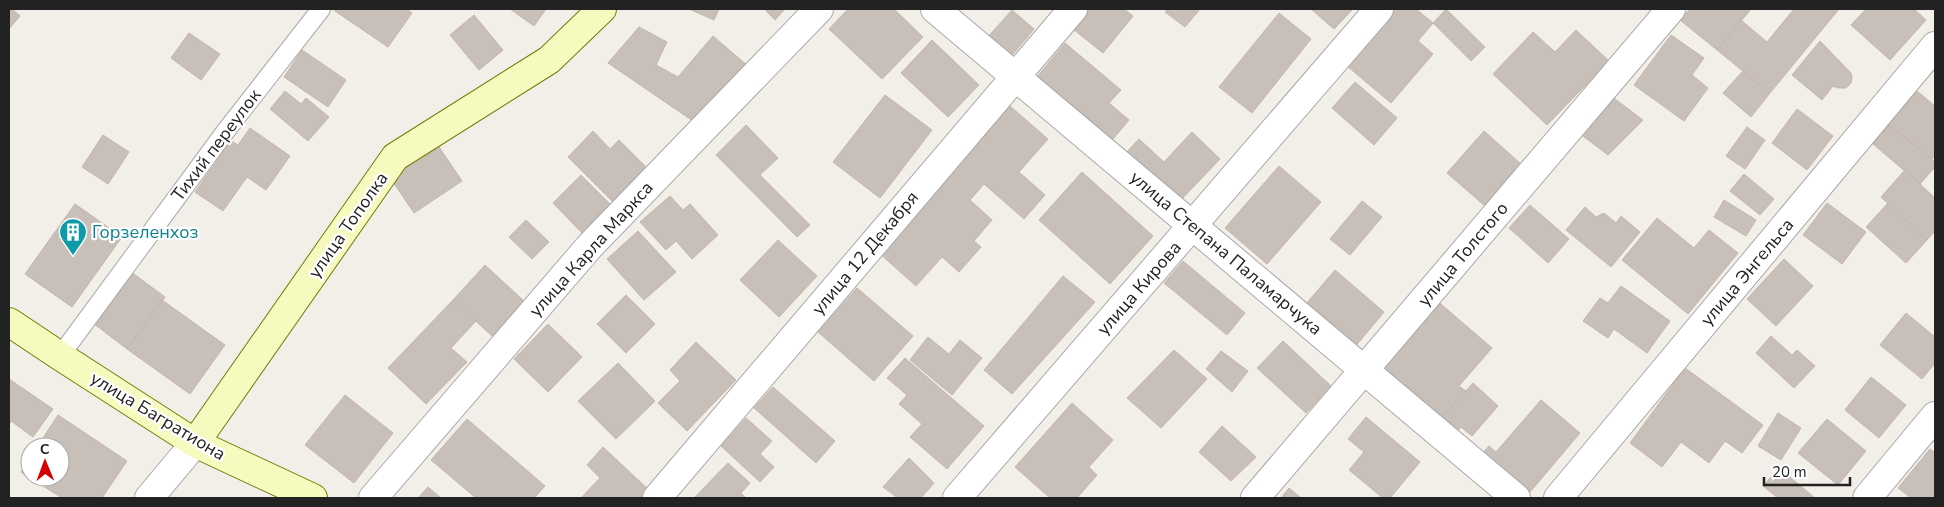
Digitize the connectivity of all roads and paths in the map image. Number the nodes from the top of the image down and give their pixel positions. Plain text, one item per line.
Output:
1 (321, 9) edge
2 (602, 9) edge
3 (819, 9) edge
4 (935, 9) edge
5 (1073, 9) edge
6 (1379, 9) edge
7 (1671, 9) edge
8 (1935, 46) edge
9 (1016, 77) junction
10 (1193, 226) junction
11 (9, 322) edge
12 (60, 356) junction
13 (1364, 370) junction
14 (1935, 416) edge
15 (196, 443) junction
16 (149, 498) edge
17 (313, 498) edge
18 (373, 498) edge
19 (657, 498) edge
20 (957, 498) edge
21 (1255, 498) edge
22 (1516, 498) edge
23 (1558, 498) edge
24 (1866, 498) edge

1 - 12 lane, Тихий переулок
2 - 15 street, улица Тополка
3 - 18 street, улица Карла Маркса
4 - 9 street, улица Степана Паламарчука
5 - 9 street, улица 12 Декабря
6 - 10 street, улица Кирова
7 - 13 street, улица Толстого
8 - 23 street, улица Энгельса
9 - 10 street, улица Степана Паламарчука
9 - 19 street, улица 12 Декабря
10 - 13 street, улица Степана Паламарчука
10 - 20 street, улица Кирова
11 - 12 street, улица Багратиона
12 - 15 street, улица Багратиона
13 - 21 street, улица Толстого
13 - 22 street, улица Степана Паламарчука
14 - 24 street
15 - 16 street, улица Тополка
15 - 17 street, улица Багратиона

